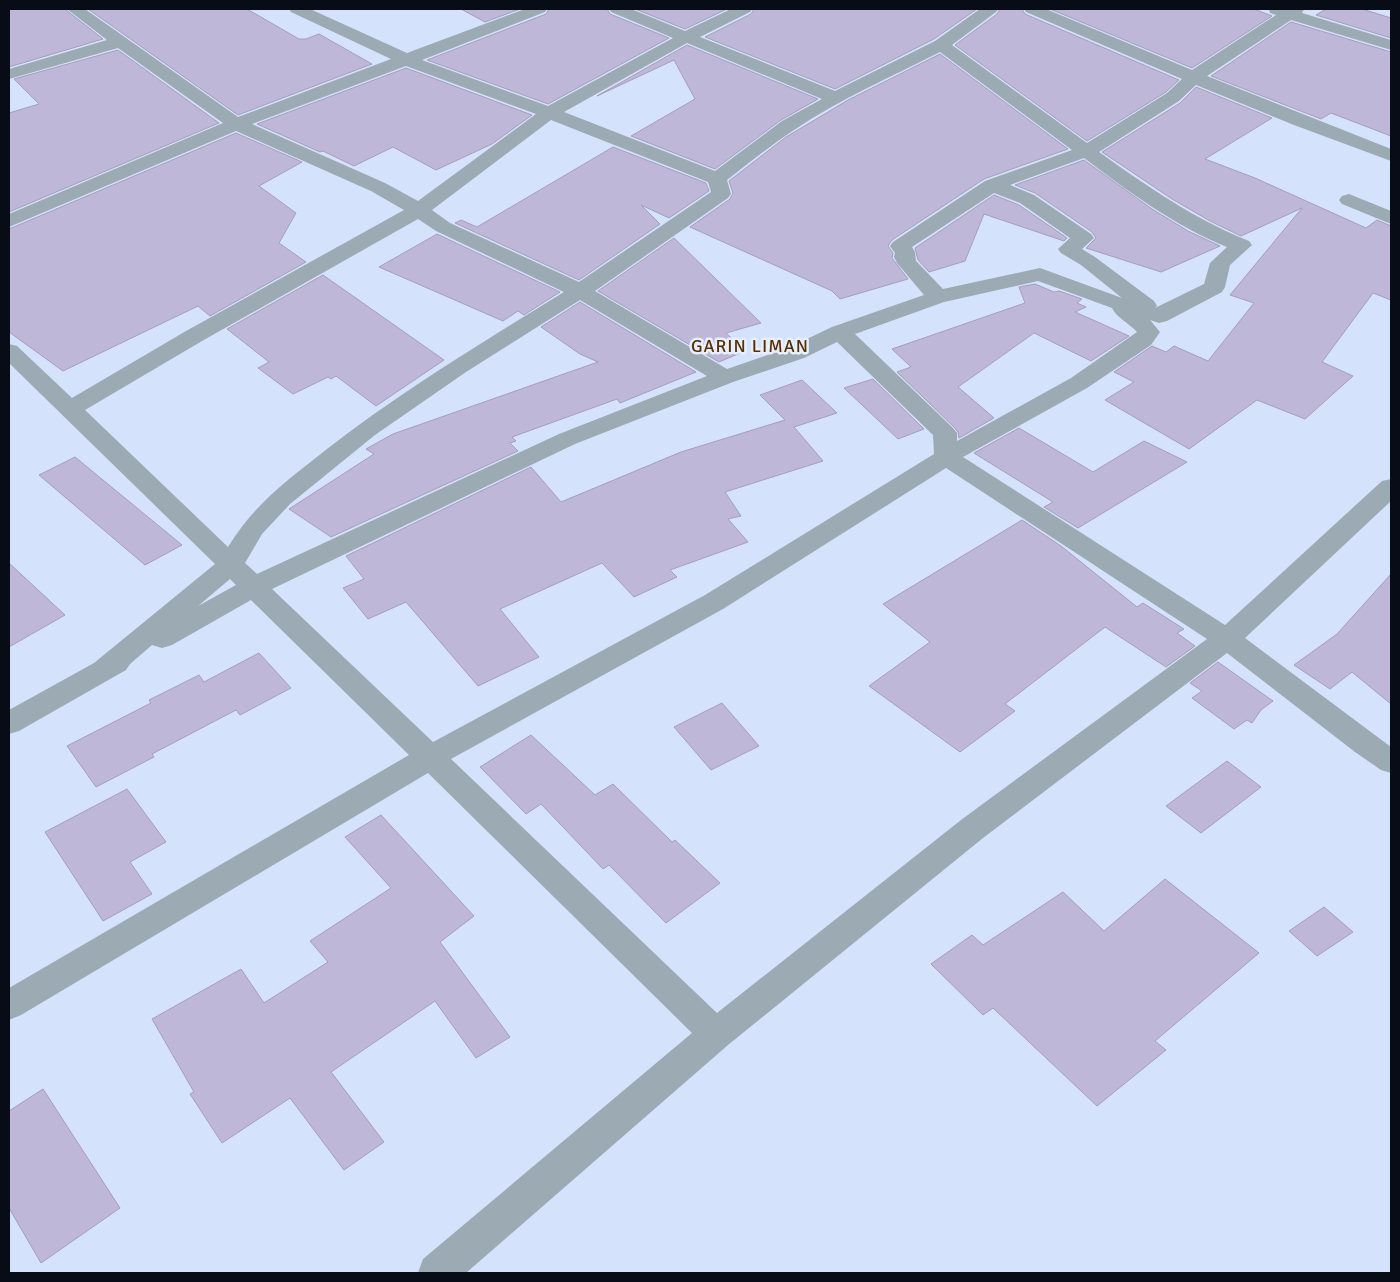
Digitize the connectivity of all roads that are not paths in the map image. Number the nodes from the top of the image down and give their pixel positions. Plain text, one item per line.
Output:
1 (76, 9) edge
2 (296, 9) edge
3 (539, 9) edge
4 (617, 9) edge
5 (744, 9) edge
6 (990, 9) edge
7 (1032, 9) edge
8 (1285, 10) edge
9 (686, 37) junction
10 (119, 42) junction
11 (941, 45) junction
12 (1391, 45) edge
13 (407, 60) junction
14 (9, 74) edge
15 (1194, 77) junction
16 (836, 98) junction
17 (550, 113) junction
18 (236, 124) junction
19 (1087, 152) junction
20 (1391, 155) edge
21 (716, 179) junction
22 (992, 185) junction
23 (1349, 200) dead end
24 (419, 210) junction
25 (1391, 218) edge
26 (9, 221) edge
27 (580, 291) junction
28 (938, 297) junction
29 (1107, 300) junction
30 (1159, 316) junction
31 (840, 332) junction
32 (9, 351) edge
33 (725, 377) junction
34 (70, 409) junction
35 (946, 457) junction
36 (1391, 488) edge
37 (232, 564) junction
38 (255, 586) junction
39 (1227, 639) junction
40 (100, 673) junction
41 (9, 723) edge
42 (429, 758) junction
43 (1391, 762) edge
44 (9, 1005) edge
45 (716, 1034) junction
46 (437, 1273) edge

1 - 10 street
2 - 13 street
3 - 13 street
4 - 9 street
5 - 9 street
6 - 11 street
7 - 15 street
8 - 12 street
8 - 15 street
9 - 16 street
9 - 17 street
10 - 14 street
10 - 18 street
11 - 16 street
11 - 19 street
13 - 17 street
13 - 18 street
15 - 19 street
15 - 20 street
16 - 21 street
17 - 21 street
17 - 24 street
18 - 24 street
18 - 26 street
19 - 22 street
19 - 30 street
21 - 27 street
22 - 28 street
22 - 30 street
23 - 25 street
24 - 27 street
24 - 34 street
27 - 33 street
27 - 37 street
28 - 29 street
28 - 31 street
29 - 30 street
29 - 35 street
31 - 33 street
31 - 35 street
32 - 34 street
33 - 38 street
34 - 37 street
35 - 39 street
35 - 42 street
36 - 39 street
37 - 38 street
37 - 40 street
38 - 40 street
38 - 42 street
39 - 43 street
39 - 45 street
40 - 41 street
42 - 44 street
42 - 45 street
45 - 46 street

